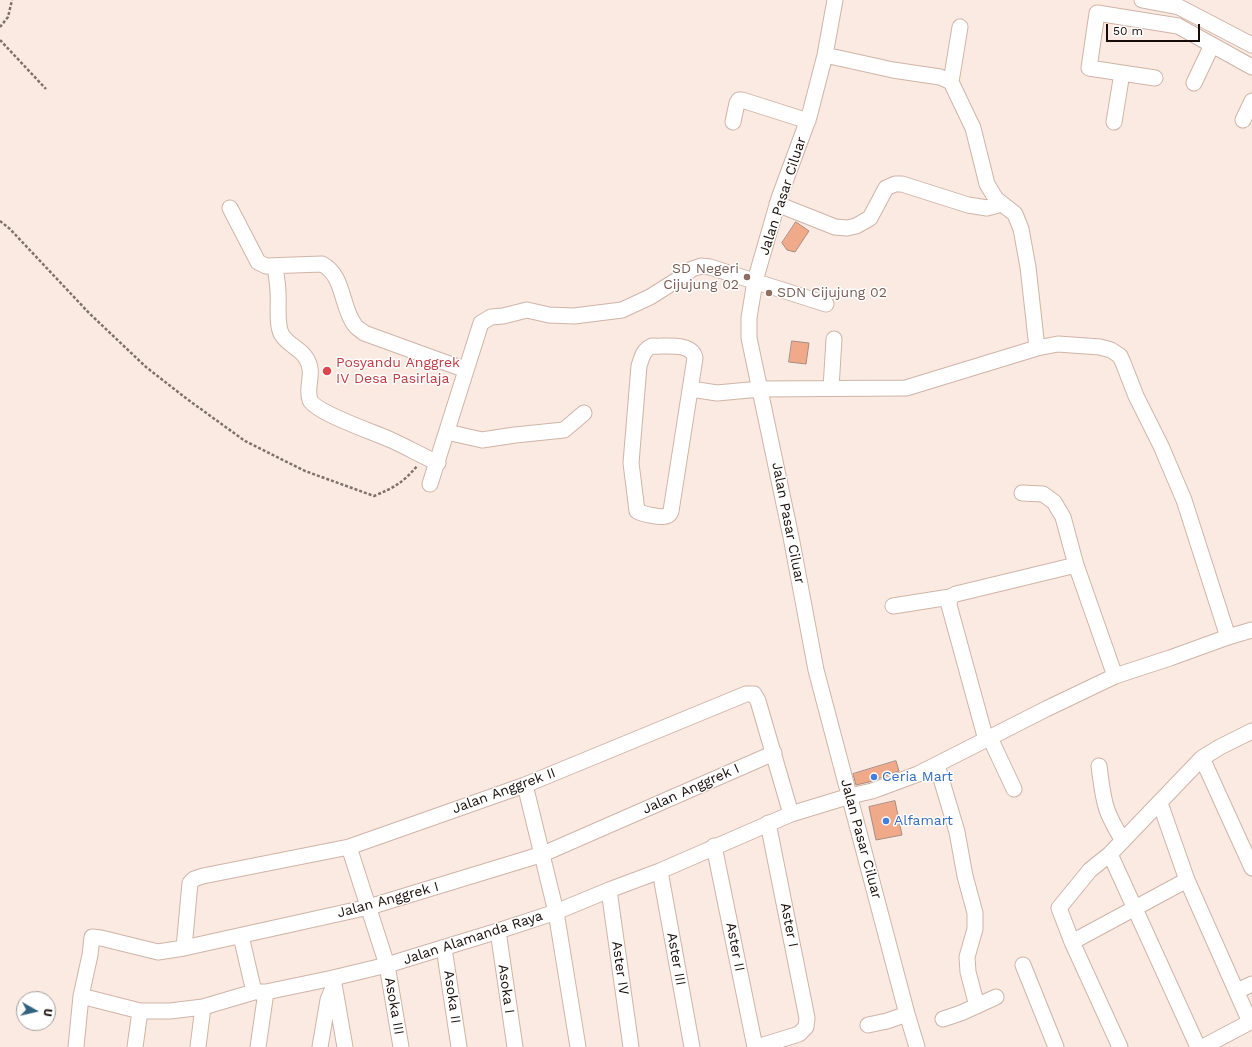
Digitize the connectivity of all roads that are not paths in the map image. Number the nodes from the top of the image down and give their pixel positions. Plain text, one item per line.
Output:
1 (834, 0) edge
2 (1142, 0) edge
3 (1179, 3) edge
4 (960, 27) dead end
5 (1212, 45) junction
6 (1252, 45) edge
7 (825, 56) junction
8 (1252, 67) edge
9 (1122, 73) junction
10 (1155, 78) dead end
11 (951, 82) junction
12 (1194, 83) dead end
13 (1252, 101) edge
14 (1243, 120) dead end
15 (808, 121) junction
16 (733, 122) dead end
17 (1114, 122) dead end
18 (777, 204) junction
19 (1002, 204) junction
20 (230, 208) dead end
21 (275, 266) junction
22 (755, 281) junction
23 (826, 304) dead end
24 (834, 339) dead end
25 (1038, 348) junction
26 (466, 370) junction
27 (831, 388) junction
28 (691, 389) junction
29 (760, 389) junction
30 (584, 413) dead end
31 (447, 432) junction
32 (431, 460) junction
33 (430, 484) dead end
34 (1022, 493) dead end
35 (1076, 565) junction
36 (950, 597) junction
37 (893, 606) dead end
38 (1252, 630) edge
39 (1228, 637) junction
40 (1115, 676) junction
41 (1252, 732) edge
42 (988, 739) junction
43 (774, 753) junction
44 (1202, 758) junction
45 (937, 765) junction
46 (1099, 766) dead end
47 (525, 785) junction
48 (1014, 789) dead end
49 (850, 796) junction
50 (1160, 803) junction
51 (791, 814) junction
52 (768, 823) junction
53 (1123, 841) junction
54 (714, 846) junction
55 (349, 847) junction
56 (543, 854) junction
57 (1110, 854) junction
58 (1252, 868) edge
59 (660, 871) junction
60 (1187, 880) junction
61 (609, 890) junction
62 (369, 907) junction
63 (1134, 909) junction
64 (556, 912) junction
65 (498, 931) junction
66 (241, 936) junction
67 (1072, 942) junction
68 (184, 948) junction
69 (444, 948) junction
70 (387, 965) junction
71 (1023, 965) dead end
72 (333, 982) junction
73 (1252, 984) edge
74 (1237, 991) junction
75 (260, 992) junction
76 (81, 996) junction
77 (996, 997) dead end
78 (977, 1006) junction
79 (203, 1007) junction
80 (140, 1011) junction
81 (907, 1014) junction
82 (943, 1019) dead end
83 (1251, 1021) edge
84 (868, 1025) dead end
85 (76, 1047) edge
86 (135, 1047) edge
87 (198, 1047) edge
88 (258, 1047) edge
89 (320, 1047) edge
90 (345, 1047) edge
91 (401, 1047) edge
92 (459, 1047) edge
93 (515, 1047) edge
94 (578, 1047) edge
95 (631, 1047) edge
96 (692, 1047) edge
97 (756, 1047) edge
98 (917, 1047) edge
99 (1056, 1047) edge
100 (1120, 1047) edge
101 (1198, 1047) edge
102 (1203, 1047) edge

1 - 7 street, Jalan Pasar Ciluar
2 - 3 street
3 - 6 street
4 - 11 street
5 - 8 street
5 - 9 street
5 - 12 street
7 - 11 street
7 - 15 street, Jalan Pasar Ciluar
9 - 10 street
9 - 17 street
11 - 19 street
13 - 14 street
15 - 16 street
15 - 18 street, Jalan Pasar Ciluar
18 - 19 street
18 - 22 street, Jalan Pasar Ciluar
19 - 25 street
20 - 21 street
21 - 26 street
21 - 32 street
22 - 23 street
22 - 26 street
22 - 29 street, Jalan Pasar Ciluar
24 - 27 street
25 - 27 street
25 - 39 street
26 - 31 street
27 - 29 street
28 - 28 street
28 - 29 street
29 - 49 street, Jalan Pasar Ciluar
30 - 31 street
31 - 32 street
32 - 33 street
34 - 35 street
35 - 36 street
35 - 40 street
36 - 37 street
36 - 42 street
38 - 39 street, Jalan Alamanda Raya
39 - 40 street, Jalan Alamanda Raya
40 - 42 street, Jalan Alamanda Raya
41 - 44 street
42 - 45 street, Jalan Alamanda Raya
42 - 48 street
43 - 47 street, Jalan Anggrek II
43 - 51 street, Jalan Anggrek II
43 - 56 street, Jalan Anggrek I
44 - 50 street
44 - 58 street
45 - 49 street, Jalan Alamanda Raya
45 - 78 street
46 - 53 street
47 - 55 street, Jalan Anggrek II
47 - 56 street
49 - 51 street, Jalan Alamanda Raya
49 - 81 street, Jalan Pasar Ciluar
50 - 53 street
50 - 60 street
51 - 52 street, Jalan Alamanda Raya
52 - 54 street, Jalan Alamanda Raya
52 - 97 street, Aster I
53 - 57 street
54 - 59 street, Jalan Alamanda Raya
54 - 97 street, Aster II
55 - 62 street, Asoka III
55 - 68 street, Jalan Anggrek II
56 - 62 street, Jalan Anggrek I
56 - 64 street
57 - 63 street
57 - 67 street
59 - 61 street, Jalan Alamanda Raya
59 - 96 street, Aster III
60 - 63 street
60 - 74 street
61 - 64 street, Jalan Alamanda Raya
61 - 95 street, Aster IV
62 - 66 street, Jalan Anggrek I
62 - 70 street, Asoka III
63 - 67 street
63 - 101 street
64 - 65 street, Jalan Alamanda Raya
64 - 94 street
65 - 69 street, Jalan Alamanda Raya
65 - 93 street, Asoka I
66 - 68 street, Jalan Anggrek I
66 - 75 street
67 - 100 street
68 - 76 street, Jalan Anggrek I
69 - 70 street, Jalan Alamanda Raya
69 - 92 street, Asoka II
70 - 72 street, Jalan Alamanda Raya
70 - 91 street, Asoka III
71 - 99 street
72 - 75 street, Jalan Alamanda Raya
72 - 89 street
72 - 90 street
73 - 74 street
74 - 83 street
75 - 79 street, Jalan Alamanda Raya
75 - 88 street
76 - 80 street, Jalan Alamanda Raya
76 - 85 street, Jalan Anggrek I
77 - 78 street
78 - 82 street
79 - 80 street, Jalan Alamanda Raya
79 - 87 street
80 - 86 street
81 - 84 street
81 - 98 street, Jalan Pasar Ciluar
83 - 102 street

